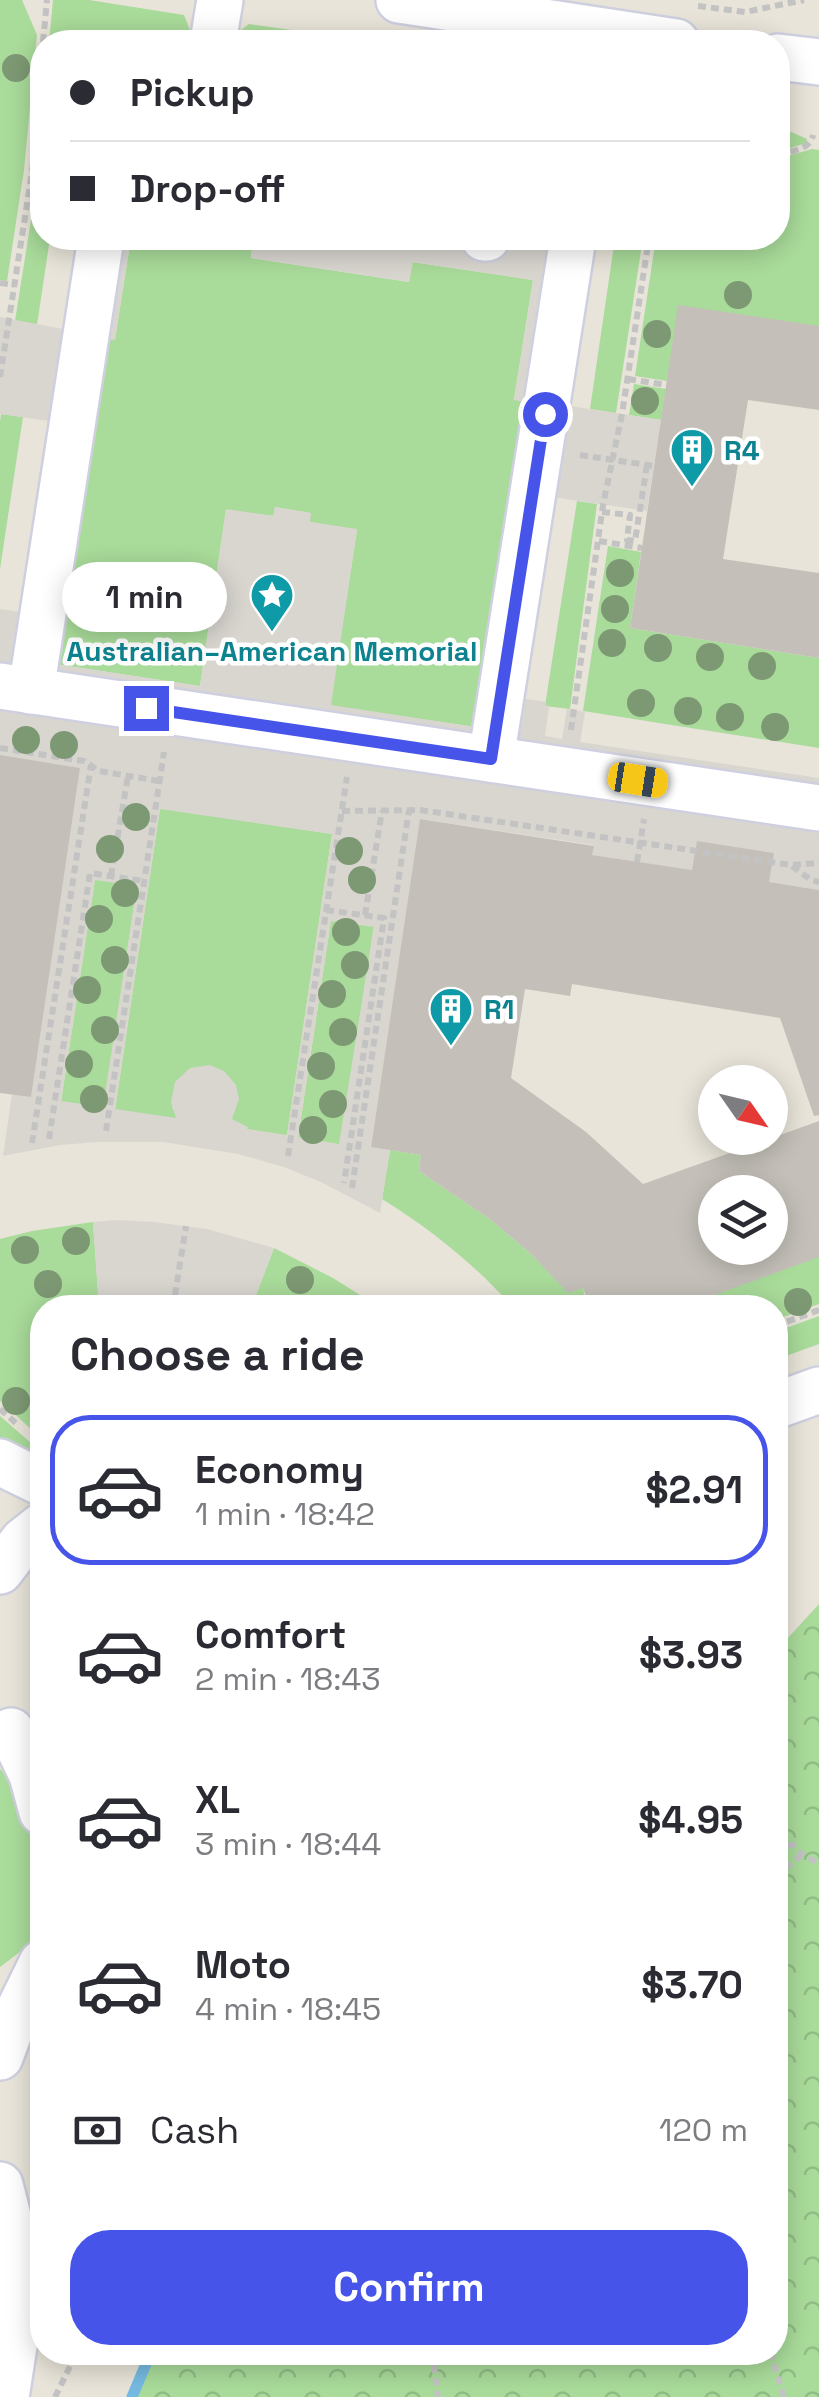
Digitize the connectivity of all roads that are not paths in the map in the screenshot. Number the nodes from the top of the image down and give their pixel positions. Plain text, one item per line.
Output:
1 (220, 0) edge
2 (399, 0) edge
3 (518, 20) edge
4 (681, 23) edge
5 (215, 30) edge
6 (790, 58) edge
7 (819, 62) edge
8 (98, 250) edge
9 (571, 250) edge
10 (16, 689) edge
11 (491, 759) junction
12 (819, 808) edge
13 (819, 1390) edge
14 (788, 1401) edge
15 (0, 1462) edge
16 (30, 1477) edge
17 (30, 1536) edge
18 (0, 1571) edge
19 (18, 1736) edge
20 (30, 1769) edge
21 (30, 1987) edge
22 (0, 2057) edge
23 (0, 2185) edge
24 (30, 2278) edge
25 (21, 2301) junction
26 (6, 2397) edge

1 - 5 street
2 - 3 street
3 - 4 street
6 - 7 street
8 - 10 street
9 - 11 street
10 - 11 street
11 - 12 street
13 - 14 street
15 - 16 street
17 - 18 street
19 - 20 street
21 - 22 street
23 - 25 street
24 - 25 street
25 - 26 street

